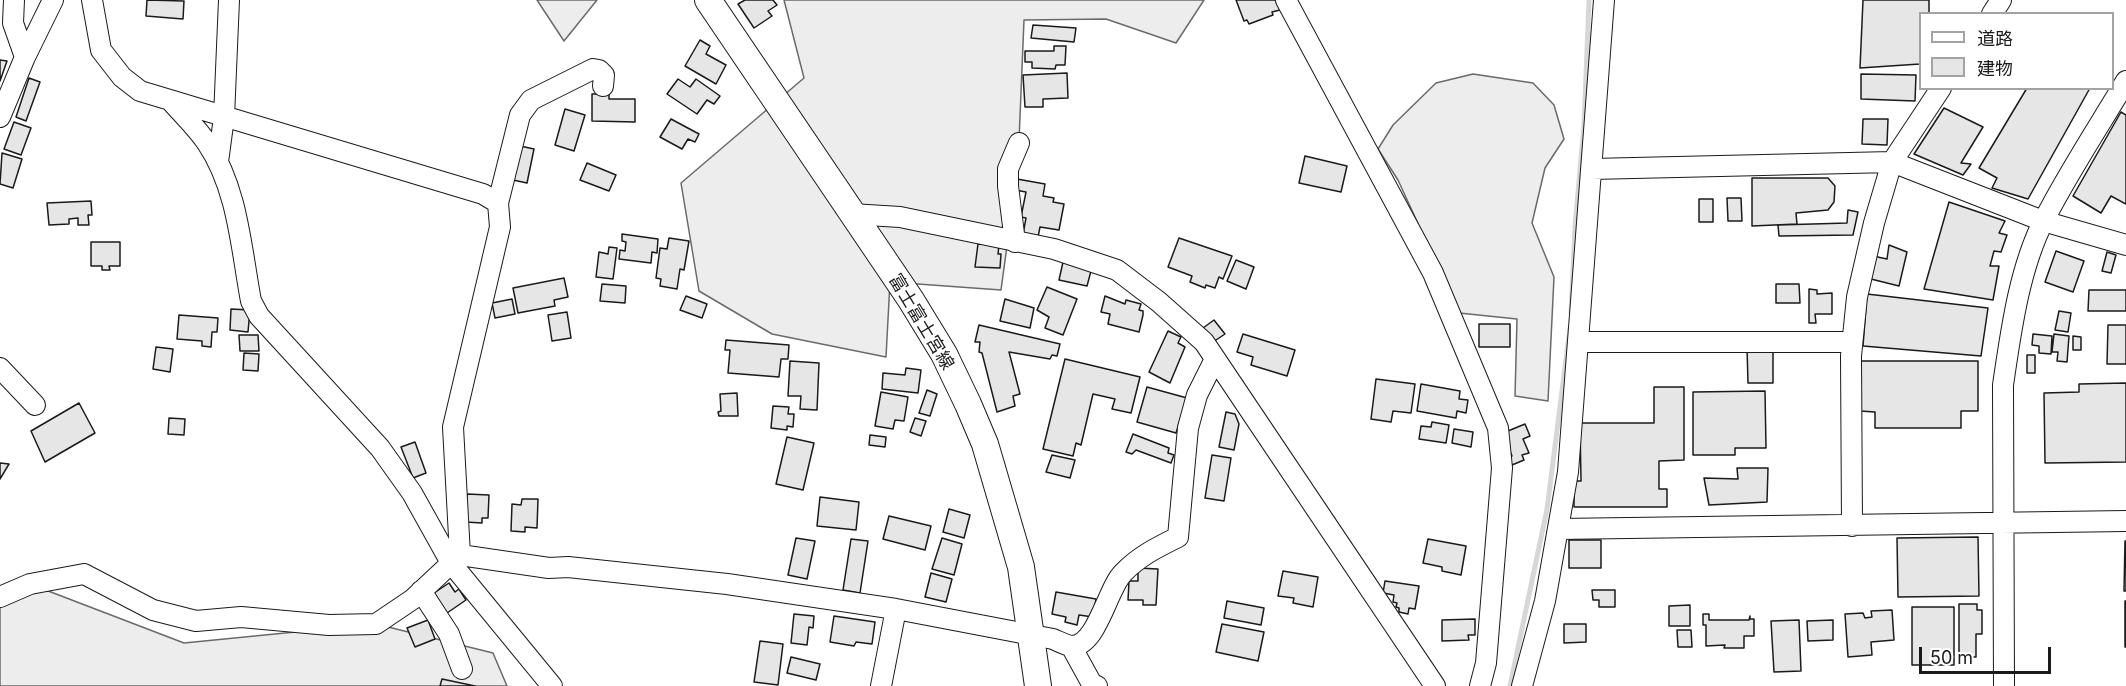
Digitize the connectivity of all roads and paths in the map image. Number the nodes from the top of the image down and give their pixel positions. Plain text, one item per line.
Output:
1 (14, 0) edge
2 (53, 0) edge
3 (92, 0) edge
4 (229, 0) edge
5 (708, 0) edge
6 (1286, 0) edge
7 (1604, 0) edge
8 (25, 57) junction
9 (2126, 81) edge
10 (603, 86) dead end
11 (1940, 90) edge
12 (171, 101) junction
13 (0, 117) edge
14 (224, 117) junction
15 (1019, 143) dead end
16 (218, 162) junction
17 (1892, 162) junction
18 (1591, 169) junction
19 (498, 203) junction
20 (851, 214) junction
21 (2043, 221) junction
22 (1015, 242) junction
23 (2126, 245) edge
24 (1578, 342) junction
25 (1852, 342) junction
26 (1215, 359) junction
27 (0, 368) edge
28 (35, 405) dead end
29 (2126, 521) edge
30 (2004, 523) junction
31 (1852, 526) junction
32 (1558, 529) junction
33 (456, 559) junction
34 (421, 591) junction
35 (0, 597) edge
36 (896, 609) junction
37 (1032, 636) junction
38 (1071, 646) junction
39 (462, 669) dead end
40 (552, 686) edge
41 (881, 686) edge
42 (1038, 686) edge
43 (1097, 686) edge
44 (1435, 686) edge
45 (1480, 686) edge
46 (1522, 686) edge
47 (2004, 686) edge

1 - 8 street
2 - 8 street
3 - 12 street
4 - 14 street
5 - 20 main road, 富士富士宮線
6 - 45 street
7 - 18 street
8 - 13 street
9 - 21 street
10 - 19 street
11 - 17 street
12 - 14 street
12 - 16 street
14 - 16 street
14 - 19 street
15 - 22 street
16 - 33 street
17 - 18 street
17 - 21 street
17 - 25 street
18 - 24 street
19 - 33 street
20 - 22 street
20 - 37 main road, 富士富士宮線
21 - 23 street
21 - 30 street
22 - 26 street
24 - 25 street
24 - 32 street
25 - 31 street
26 - 38 street
26 - 44 street
27 - 28 street
29 - 30 street
30 - 31 street
30 - 47 street
31 - 32 street
32 - 46 street
33 - 34 street
33 - 36 street
33 - 40 street
34 - 35 street
34 - 39 street
36 - 37 street
36 - 41 street
37 - 38 street
37 - 42 main road, 富士富士宮線
38 - 43 street

